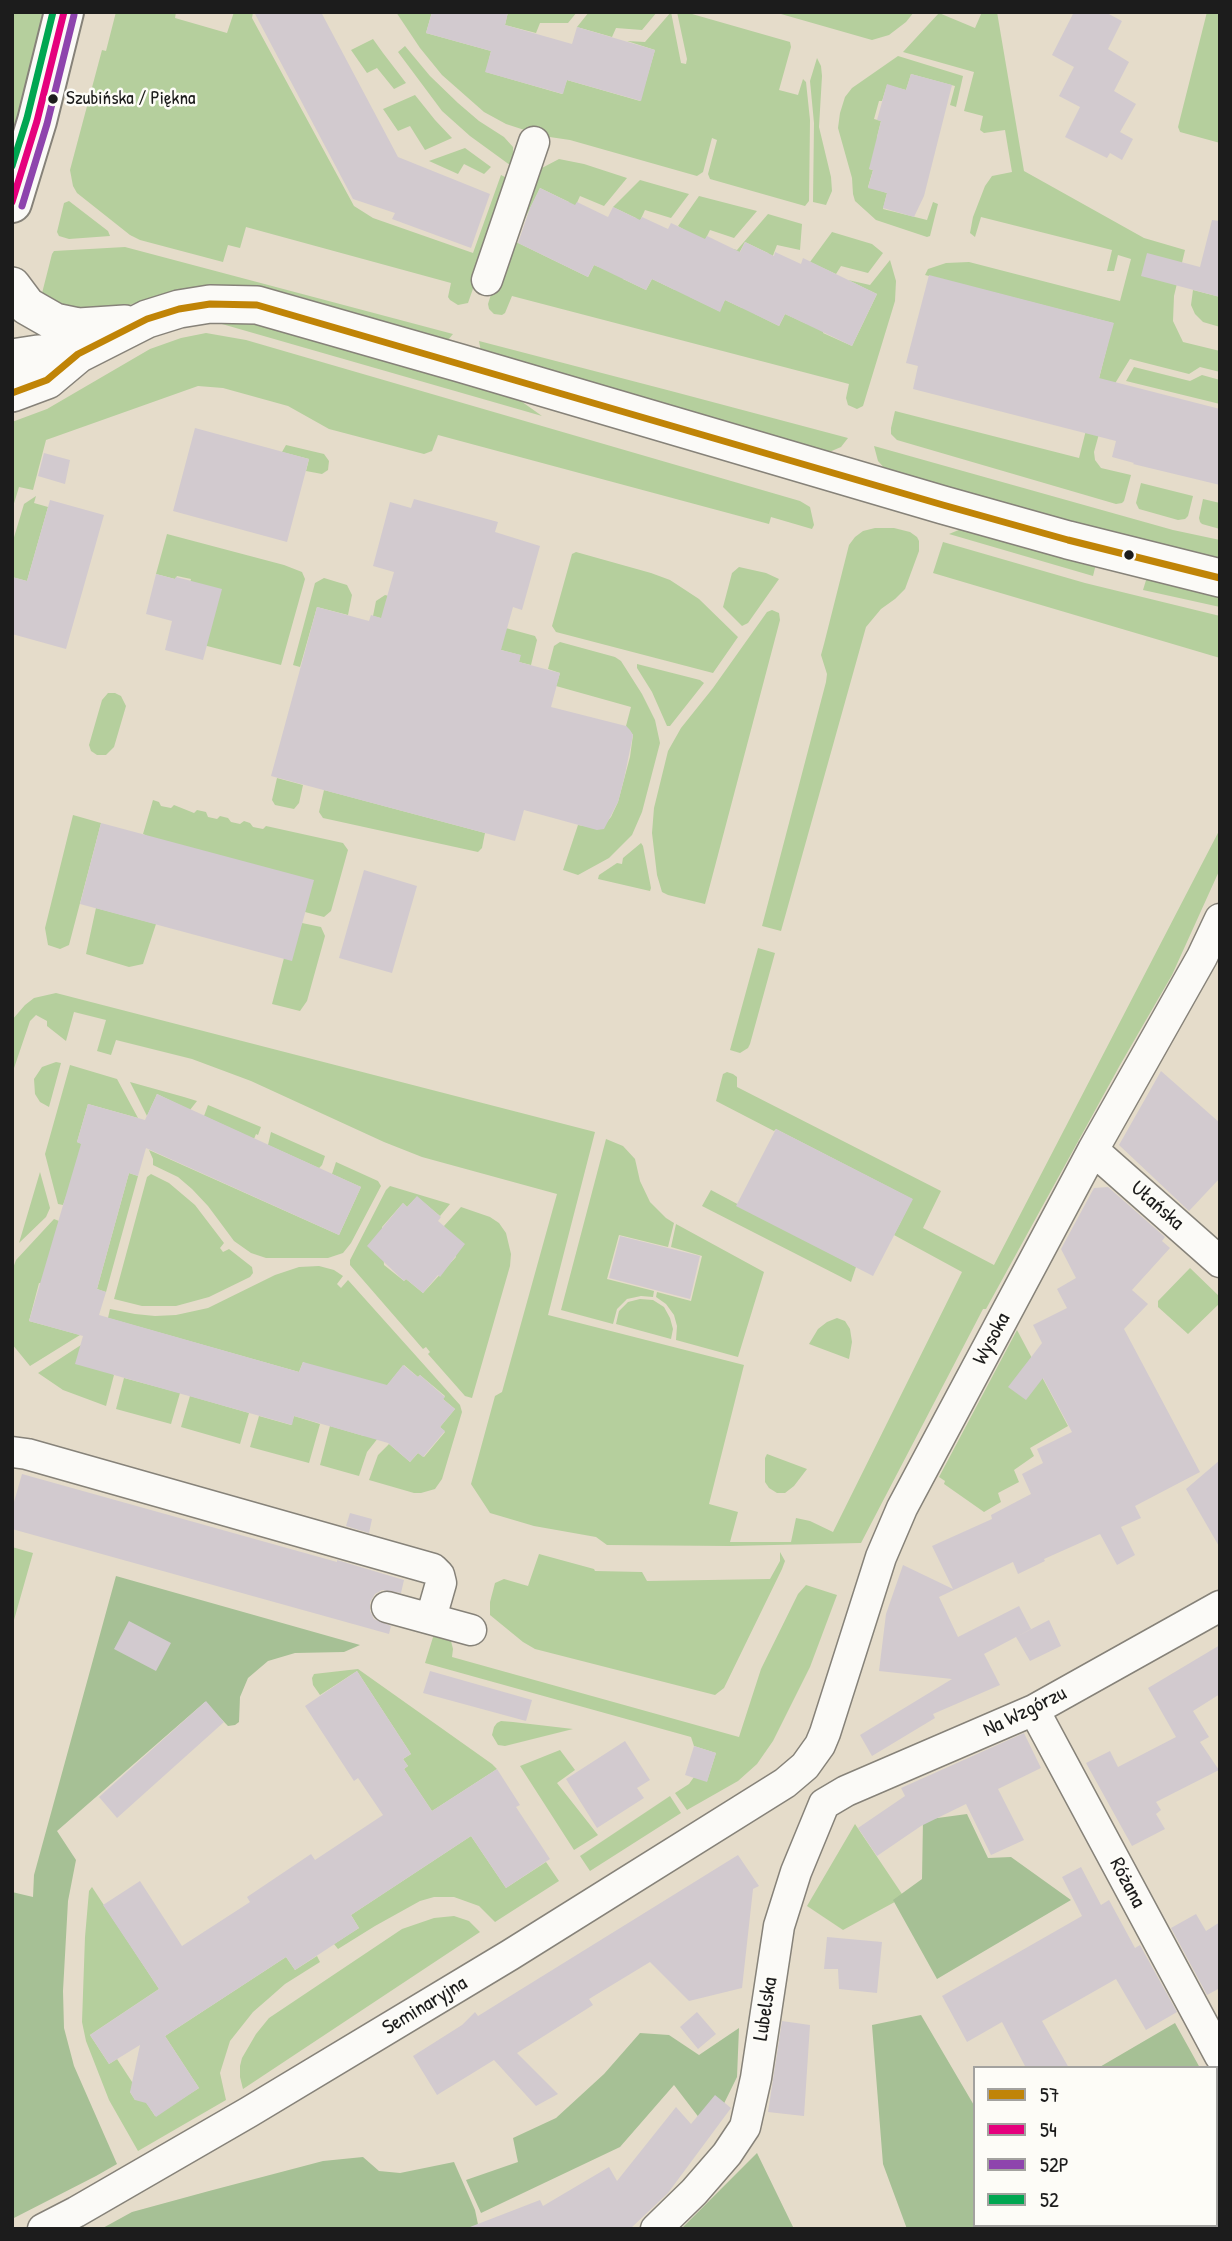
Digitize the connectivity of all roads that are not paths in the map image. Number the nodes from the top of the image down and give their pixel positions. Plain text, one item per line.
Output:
1 (64, 12) edge
2 (534, 142) dead end
3 (12, 203) edge
4 (487, 280) dead end
5 (12, 286) edge
6 (140, 323) junction
7 (78, 354) junction
8 (12, 358) edge
9 (12, 393) edge
10 (1220, 578) edge
11 (1220, 919) edge
12 (1093, 1150) junction
13 (1220, 1262) edge
14 (12, 1452) edge
15 (1220, 1606) edge
16 (387, 1607) dead end
17 (431, 1618) junction
18 (471, 1630) dead end
19 (1034, 1710) junction
20 (799, 1772) junction
21 (824, 1804) junction
22 (1220, 2056) edge
23 (43, 2229) edge
24 (656, 2229) edge

1 - 3 main road
2 - 4 street
5 - 6 street
6 - 7 street
6 - 10 street
7 - 8 street
7 - 9 street
11 - 12 street, Wysoka
12 - 13 street, Ułańska
12 - 20 street, Wysoka
14 - 17 street
15 - 19 street, Na Wzgórzu
16 - 17 street
17 - 18 street
19 - 21 street, Na Wzgórzu
19 - 22 street, Różana
20 - 21 street
20 - 23 street, Seminaryjna
21 - 24 street, Lubelska

